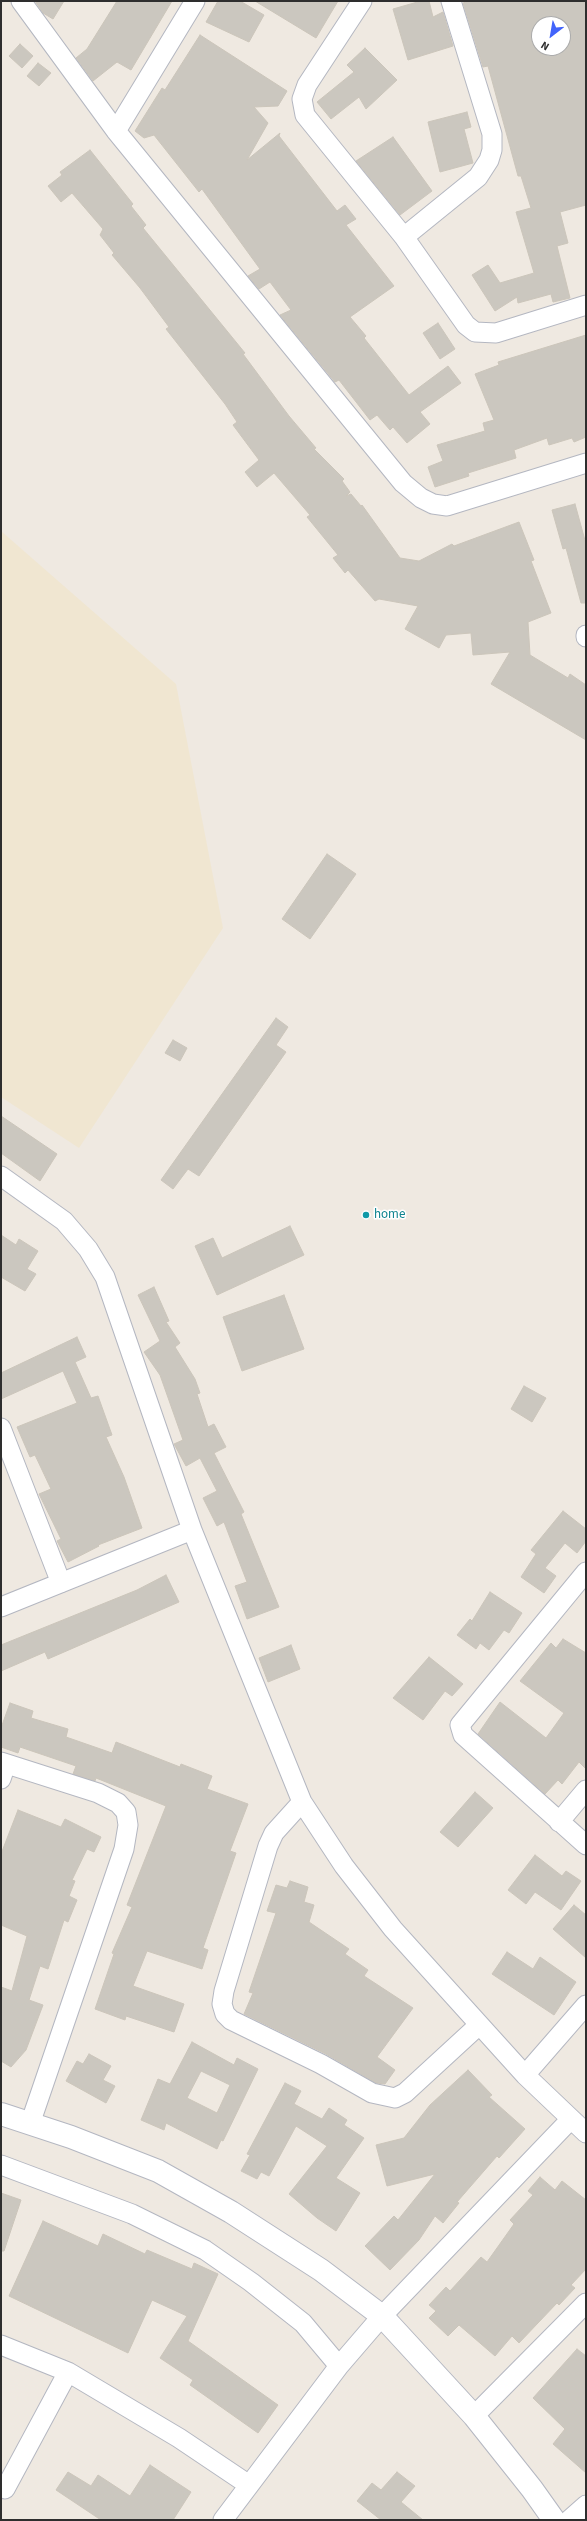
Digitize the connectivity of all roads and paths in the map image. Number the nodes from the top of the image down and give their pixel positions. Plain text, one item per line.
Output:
1 (21, 1) edge
2 (195, 1) edge
3 (362, 1) edge
4 (451, 1) edge
5 (116, 131) junction
6 (404, 237) junction
7 (586, 305) edge
8 (586, 463) edge
9 (1, 1176) edge
10 (1, 1428) edge
11 (192, 1530) junction
12 (586, 1572) edge
13 (61, 1583) junction
14 (1, 1607) edge
15 (3, 1768) edge
16 (586, 1790) edge
17 (302, 1802) junction
18 (559, 1822) junction
19 (586, 1845) edge
20 (586, 2006) edge
21 (479, 2025) junction
22 (525, 2075) junction
23 (1, 2114) edge
24 (570, 2120) junction
25 (30, 2124) junction
26 (586, 2133) edge
27 (1, 2165) edge
28 (586, 2304) edge
29 (382, 2316) junction
30 (1, 2345) edge
31 (339, 2366) junction
32 (68, 2372) junction
33 (474, 2416) junction
34 (249, 2485) junction
35 (5, 2489) dead end
36 (586, 2505) edge
37 (223, 2520) edge
38 (554, 2520) edge
39 (569, 2520) edge

1 - 5 street
2 - 5 street
3 - 6 street
4 - 6 street
5 - 8 street
6 - 7 street
9 - 11 street
10 - 13 street
11 - 13 street
11 - 17 street
12 - 18 street
13 - 14 street
15 - 25 street
16 - 18 street
17 - 21 street
17 - 21 street
18 - 19 street
20 - 22 street
21 - 22 street
22 - 24 street
23 - 25 street
24 - 26 street
24 - 29 street
25 - 29 street
27 - 31 street
28 - 33 street
29 - 31 street
29 - 33 street
30 - 32 street
31 - 34 street
32 - 34 street
32 - 35 street
33 - 38 street
34 - 37 street
36 - 39 street

